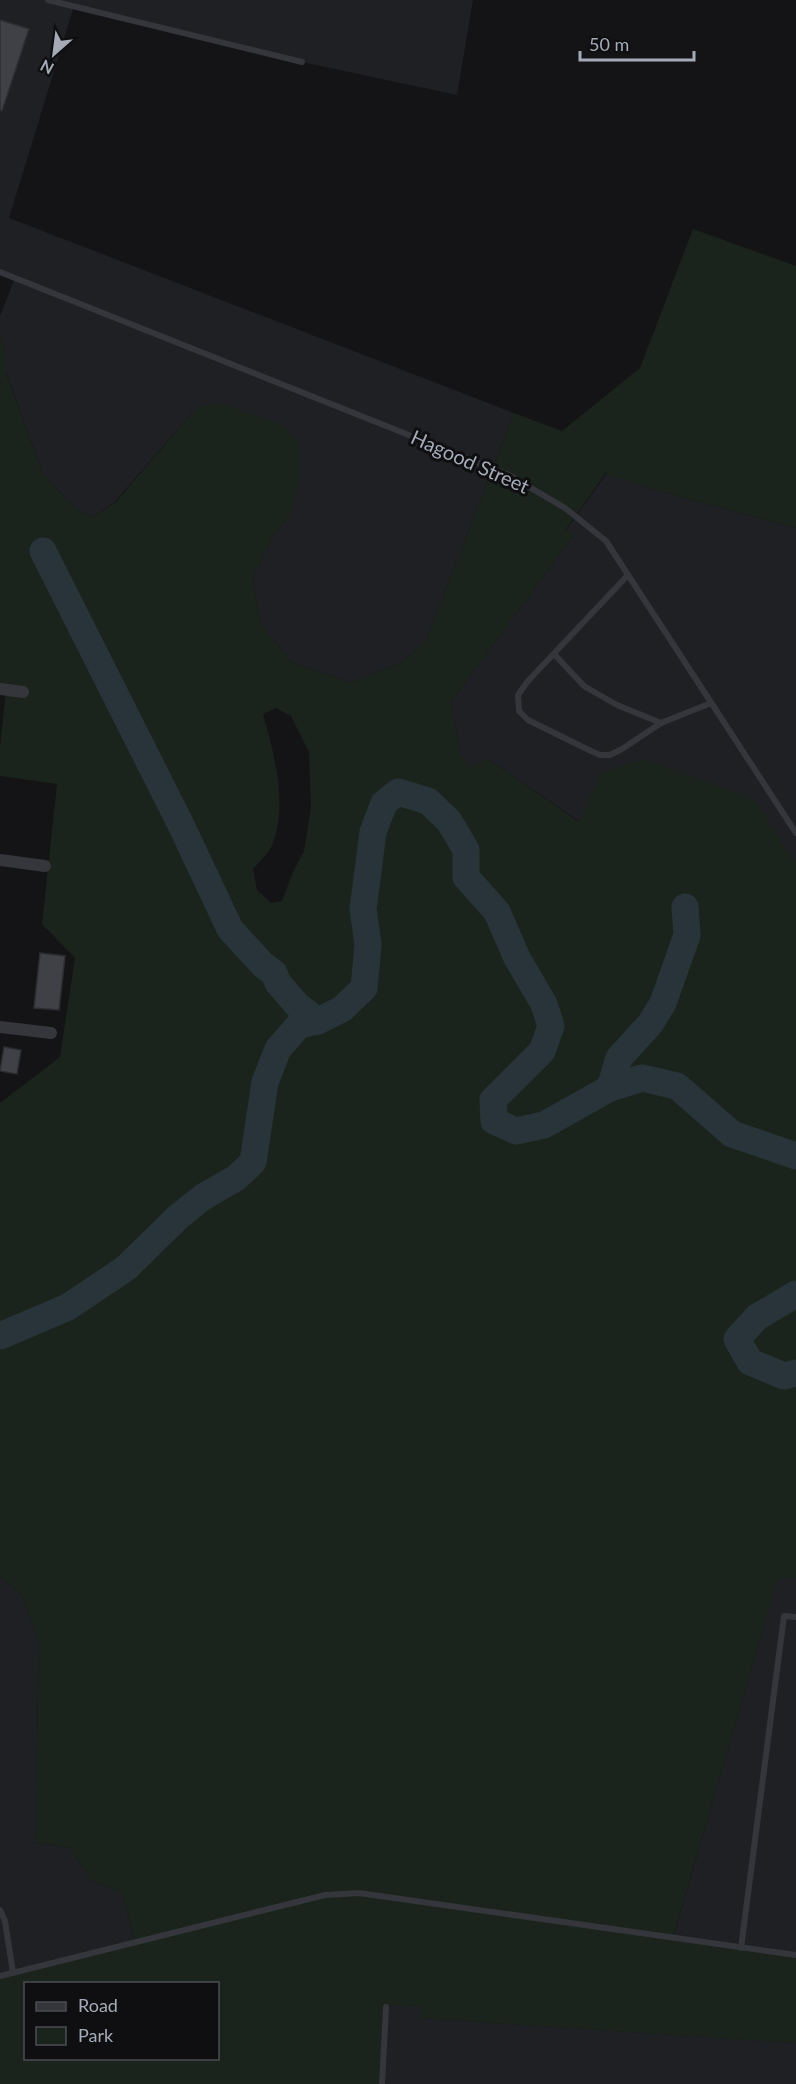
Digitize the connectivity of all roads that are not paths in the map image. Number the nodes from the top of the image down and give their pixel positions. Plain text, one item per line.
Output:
1 (48, 0) edge
2 (303, 62) dead end
3 (0, 272) edge
4 (628, 575) junction
5 (554, 654) junction
6 (0, 689) edge
7 (23, 692) dead end
8 (711, 703) junction
9 (662, 723) junction
10 (796, 833) edge
11 (0, 860) edge
12 (45, 866) dead end
13 (0, 1027) edge
14 (51, 1033) dead end
15 (796, 1617) edge
16 (0, 1910) edge
17 (741, 1948) junction
18 (796, 1955) edge
19 (13, 1973) junction
20 (0, 1976) edge
21 (386, 2007) dead end
22 (382, 2084) edge

1 - 2 lane
3 - 4 lane, Hagood Street
4 - 5 lane
4 - 8 lane, Hagood Street
5 - 9 lane
5 - 9 lane
6 - 7 street
8 - 9 lane
8 - 10 lane, Hagood Street
11 - 12 street
13 - 14 street
15 - 17 lane
16 - 19 lane
17 - 18 lane
17 - 19 lane
19 - 20 lane
21 - 22 lane

